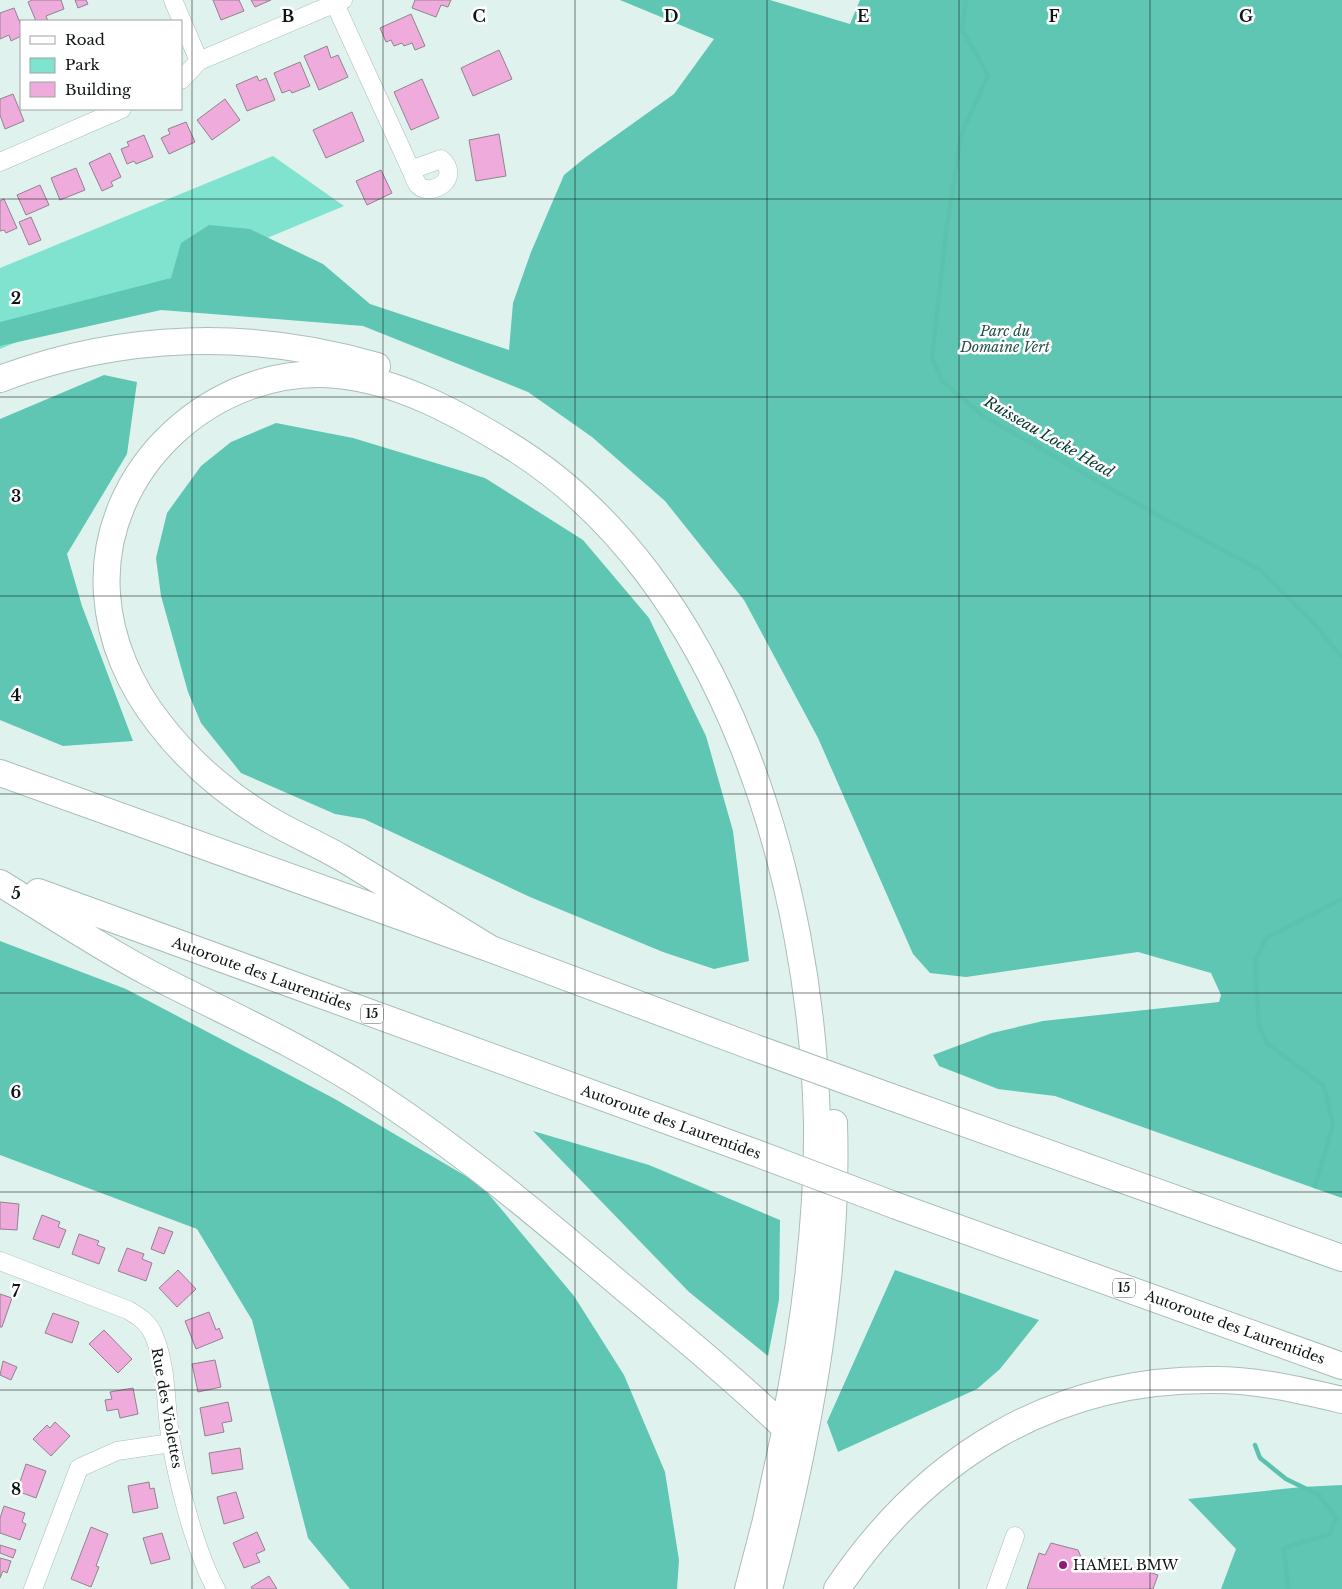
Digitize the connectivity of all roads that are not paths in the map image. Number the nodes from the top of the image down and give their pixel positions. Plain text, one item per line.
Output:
1 (173, 0) edge
2 (339, 2) edge
3 (182, 20) edge
4 (182, 21) edge
5 (199, 61) junction
6 (182, 79) edge
7 (120, 110) edge
8 (0, 162) edge
9 (411, 170) dead end
10 (0, 380) edge
11 (0, 773) edge
12 (0, 878) edge
13 (0, 883) edge
14 (490, 949) junction
15 (1342, 1258) edge
16 (0, 1261) edge
17 (1342, 1366) edge
18 (1342, 1400) edge
19 (784, 1427) junction
20 (171, 1442) junction
21 (1014, 1536) dead end
22 (33, 1589) edge
23 (216, 1589) edge
24 (746, 1589) edge
25 (769, 1589) edge
26 (837, 1589) edge
27 (996, 1589) edge

1 - 3 street
2 - 5 street
2 - 9 street
4 - 5 street
5 - 6 street
7 - 8 street
10 - 25 highway
11 - 14 highway
12 - 17 highway, Autoroute des Laurentides / 15, bridge
13 - 19 highway
14 - 15 highway, bridge
14 - 19 highway
16 - 20 street, Rue des Violettes
18 - 26 highway
19 - 24 main road
20 - 22 street
20 - 23 street, Rue des Violettes
21 - 27 street

